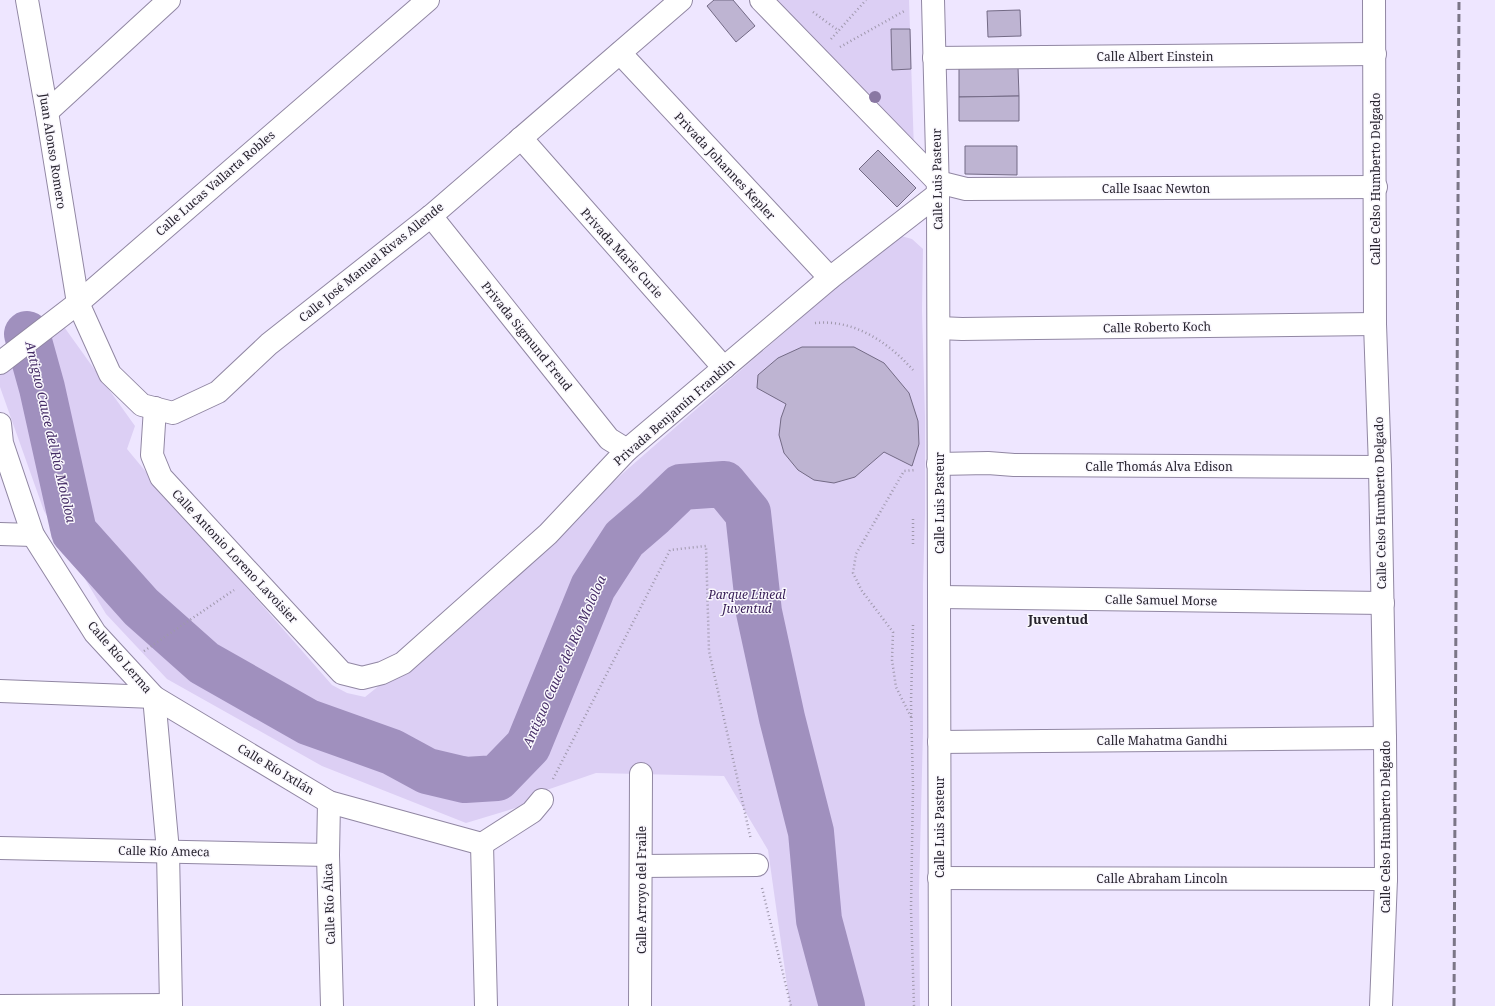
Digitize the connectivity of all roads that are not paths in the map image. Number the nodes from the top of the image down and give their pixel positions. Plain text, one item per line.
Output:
1 (27, 0) edge
2 (169, 0) edge
3 (428, 0) edge
4 (681, 0) edge
5 (761, 0) edge
6 (933, 0) edge
7 (1374, 0) edge
8 (620, 53) junction
9 (1375, 54) junction
10 (934, 58) junction
11 (47, 112) junction
12 (520, 138) junction
13 (1376, 187) junction
14 (938, 188) junction
15 (431, 216) junction
16 (830, 278) junction
17 (78, 303) junction
18 (1375, 324) junction
19 (939, 328) junction
20 (0, 363) edge
21 (724, 368) junction
22 (155, 408) junction
23 (0, 424) edge
24 (628, 450) junction
25 (938, 464) junction
26 (1380, 468) junction
27 (0, 534) edge
28 (33, 535) junction
29 (940, 597) junction
30 (1383, 603) junction
31 (362, 678) joint
32 (0, 691) edge
33 (154, 697) junction
34 (1385, 738) junction
35 (939, 742) junction
36 (641, 774) dead end
37 (542, 800) road end
38 (329, 802) junction
39 (482, 844) junction
40 (0, 848) edge
41 (168, 852) junction
42 (328, 855) junction
43 (757, 865) road end
44 (641, 866) junction
45 (939, 878) junction
46 (1386, 879) junction
47 (0, 1006) edge
48 (170, 1006) edge
49 (332, 1006) edge
50 (486, 1006) edge
51 (640, 1006) edge
52 (940, 1006) edge
53 (1380, 1006) edge

1 - 11 street, Juan Alonso Romero
2 - 11 street
3 - 17 street, Calle Lucas Vallarta Robles
4 - 8 street, Calle José Manuel Rivas Allende
5 - 14 street
6 - 10 street, Calle Luis Pasteur
7 - 9 street, Calle Celso Humberto Delgado
8 - 12 street, Calle José Manuel Rivas Allende
8 - 16 street, Privada Johannes Kepler
9 - 10 street, Calle Albert Einstein
9 - 13 street, Calle Celso Humberto Delgado
10 - 14 street, Calle Luis Pasteur
11 - 17 street, Juan Alonso Romero
12 - 15 street, Calle José Manuel Rivas Allende
12 - 21 street, Privada Marie Curie
13 - 14 street, Calle Isaac Newton
13 - 18 street, Calle Celso Humberto Delgado
14 - 16 street, Privada Benjamín Franklin
14 - 19 street, Calle Luis Pasteur
15 - 22 street, Calle José Manuel Rivas Allende
15 - 24 street, Privada Sigmund Freud
16 - 21 street, Privada Benjamín Franklin
17 - 20 street, Calle Lucas Vallarta Robles
17 - 22 street, Calle José Manuel Rivas Allende
18 - 19 street, Calle Roberto Koch
18 - 26 street, Calle Celso Humberto Delgado
19 - 25 street, Calle Luis Pasteur
21 - 24 street, Privada Benjamín Franklin
22 - 31 street, Calle Antonio Loreno Lavoisier
23 - 28 street, Calle Río Lerma
24 - 31 street, Privada Benjamín Franklin
25 - 26 street, Calle Thomás Alva Edison
25 - 29 street, Calle Luis Pasteur
26 - 30 street, Calle Celso Humberto Delgado
27 - 28 street
28 - 33 street, Calle Río Lerma
29 - 30 street, Calle Samuel Morse
29 - 35 street, Calle Luis Pasteur
30 - 34 street, Calle Celso Humberto Delgado
32 - 33 street, Calle Río Ixtlán
33 - 38 street, Calle Río Ixtlán
33 - 41 street, Calle Río Lerma
34 - 35 street, Calle Mahatma Gandhi
34 - 46 street, Calle Celso Humberto Delgado
35 - 45 street, Calle Luis Pasteur
36 - 44 street, Calle Arroyo del Fraile
37 - 39 street
38 - 39 street, Calle Río Ixtlán
38 - 42 street, Calle Río Álica
39 - 50 street
40 - 41 street, Calle Río Ameca
41 - 42 street, Calle Río Ameca
41 - 48 street, Calle Río Lerma
42 - 49 street, Calle Río Álica
43 - 44 street
44 - 51 street, Calle Arroyo del Fraile
45 - 46 street, Calle Abraham Lincoln
45 - 52 street, Calle Luis Pasteur
46 - 53 street, Calle Celso Humberto Delgado
47 - 48 street

